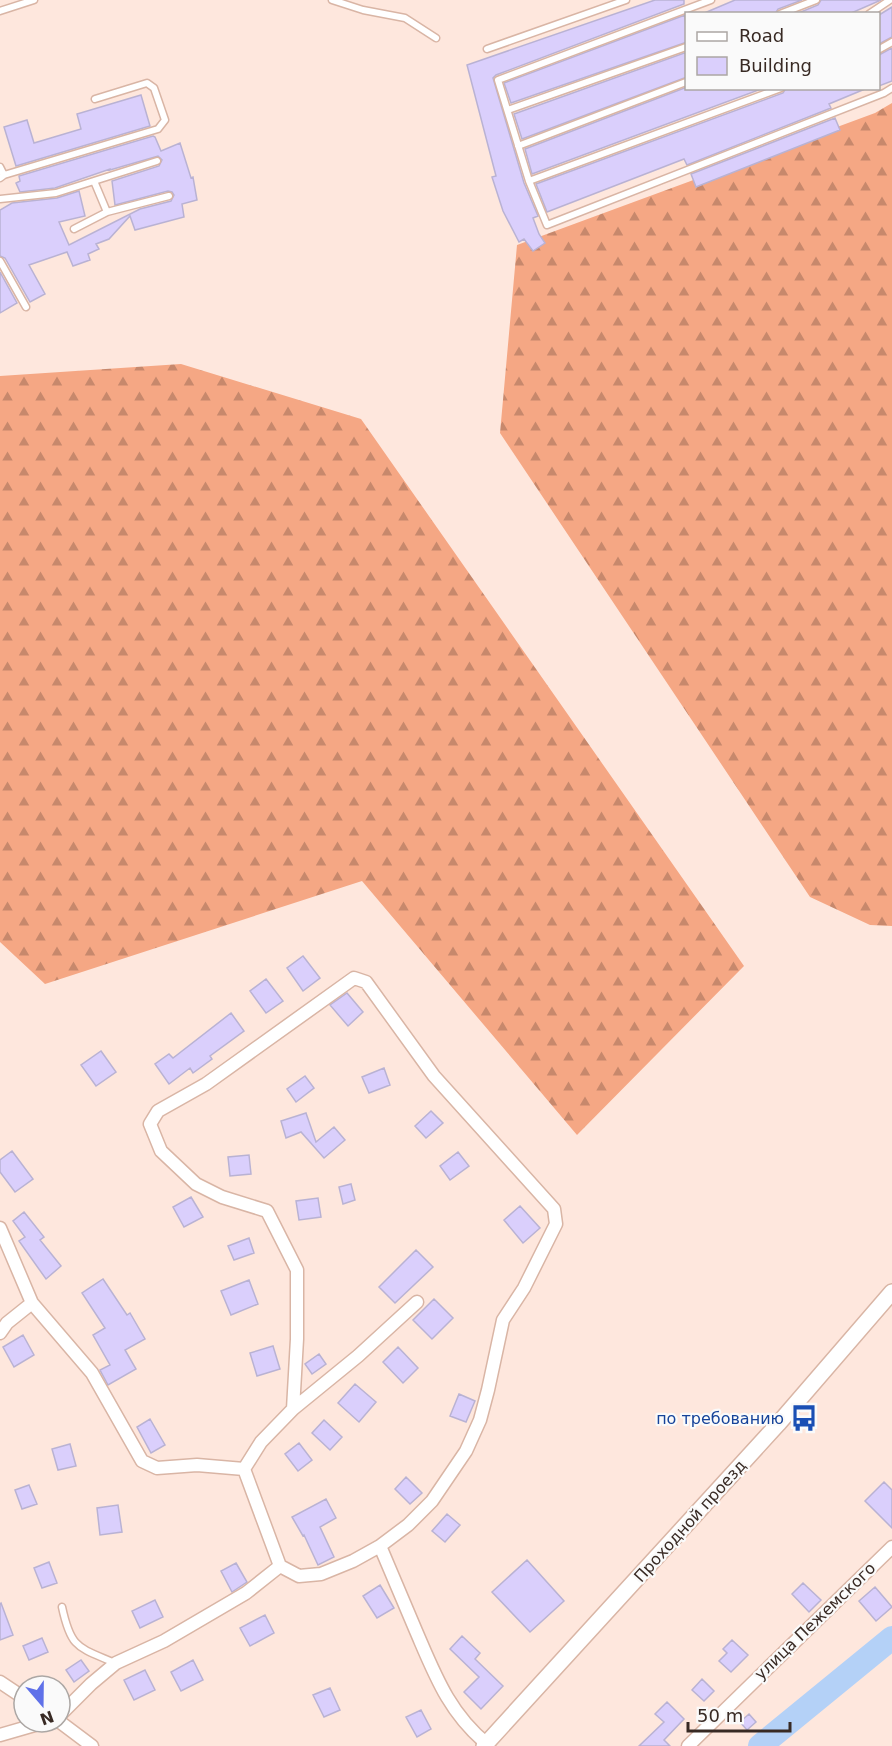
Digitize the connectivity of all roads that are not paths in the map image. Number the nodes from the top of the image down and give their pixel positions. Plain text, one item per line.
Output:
1 (34, 0) edge
2 (332, 0) edge
3 (351, 0) edge
4 (626, 0) edge
5 (711, 0) edge
6 (816, 0) edge
7 (890, 0) edge
8 (697, 3) edge
9 (342, 4) junction
10 (0, 11) edge
11 (785, 12) edge
12 (872, 12) edge
13 (436, 38) dead end
14 (685, 48) edge
15 (487, 49) dead end
16 (685, 83) edge
17 (892, 88) edge
18 (776, 90) edge
19 (95, 99) dead end
20 (508, 110) junction
21 (518, 146) junction
22 (158, 161) dead end
23 (0, 167) edge
24 (2, 177) edge
25 (529, 181) junction
26 (94, 182) junction
27 (169, 196) dead end
28 (0, 199) edge
29 (107, 212) junction
30 (74, 229) dead end
31 (0, 261) edge
32 (26, 307) dead end
33 (0, 1228) edge
34 (892, 1292) edge
35 (417, 1302) dead end
36 (32, 1304) junction
37 (0, 1334) edge
38 (293, 1409) junction
39 (244, 1469) junction
40 (380, 1546) junction
41 (892, 1547) edge
42 (280, 1566) junction
43 (62, 1606) dead end
44 (116, 1663) junction
45 (72, 1703) edge
46 (72, 1731) edge
47 (485, 1745) edge
48 (92, 1746) edge
49 (688, 1746) edge

1 - 10 lane
2 - 9 lane
3 - 9 lane
4 - 15 lane
5 - 8 lane
6 - 11 lane
7 - 12 lane
8 - 20 lane
9 - 13 lane
14 - 20 lane
16 - 21 lane
17 - 25 lane
18 - 25 lane
19 - 24 lane
20 - 21 lane
21 - 25 lane
22 - 26 lane
23 - 24 lane
26 - 28 lane
26 - 29 lane
27 - 29 lane
29 - 30 lane
31 - 32 lane
33 - 36 street
34 - 47 street, Проходной проезд
35 - 38 street
36 - 37 street
36 - 39 street
38 - 39 street
38 - 40 street
39 - 42 street
40 - 42 street
40 - 47 street
41 - 49 street, улица Пежемского
42 - 44 street
43 - 44 lane
44 - 45 street
46 - 48 street

